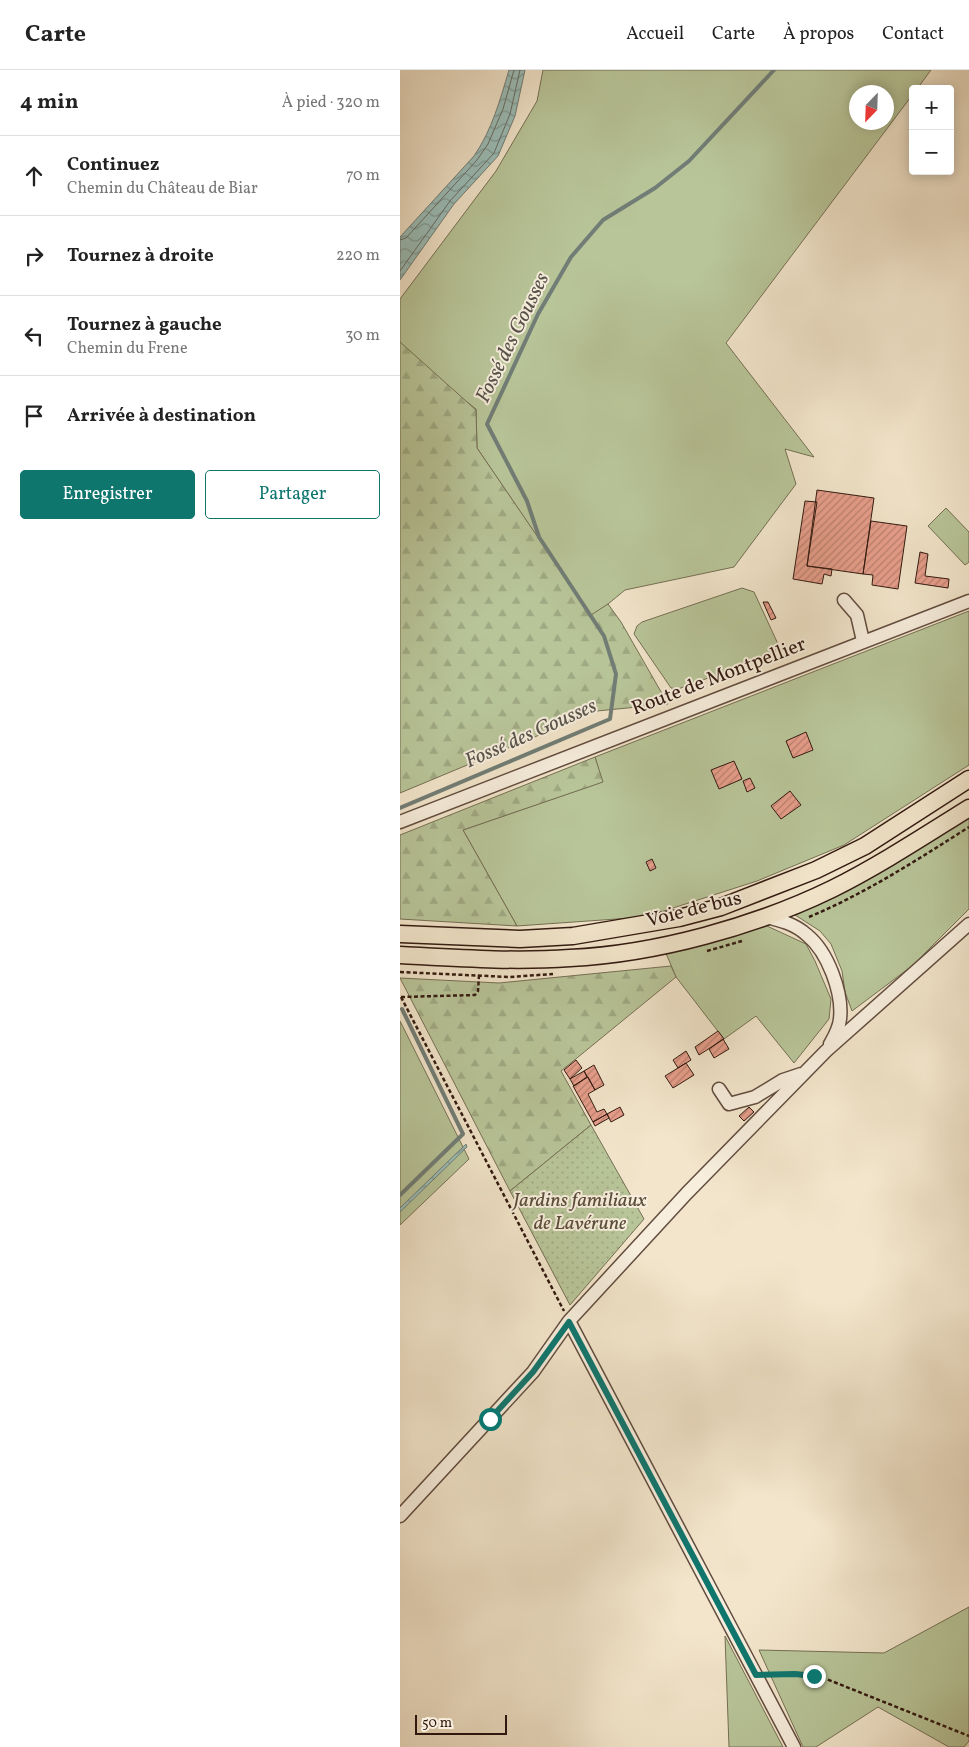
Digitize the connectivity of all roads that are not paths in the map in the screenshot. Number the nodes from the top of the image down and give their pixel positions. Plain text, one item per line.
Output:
1 (844, 600) dead end
2 (969, 601) edge
3 (863, 641) junction
4 (969, 779) edge
5 (969, 801) edge
6 (969, 808) edge
7 (400, 822) edge
8 (762, 917) junction
9 (969, 924) edge
10 (400, 934) edge
11 (400, 950) edge
12 (400, 955) edge
13 (863, 1019) junction
14 (840, 1022) junction
15 (826, 1050) junction
16 (804, 1073) junction
17 (719, 1089) dead end
18 (569, 1322) junction
19 (400, 1516) edge
20 (794, 1747) edge

1 - 3 street
2 - 3 street, Route de Montpellier
3 - 7 street, Route de Montpellier
4 - 10 main road
5 - 11 street, Voie de bus
6 - 8 main road
8 - 12 main road
8 - 14 street
9 - 13 street
13 - 14 street
13 - 15 street
14 - 15 street
15 - 16 street
16 - 17 street
16 - 18 street
18 - 19 street
18 - 20 street

